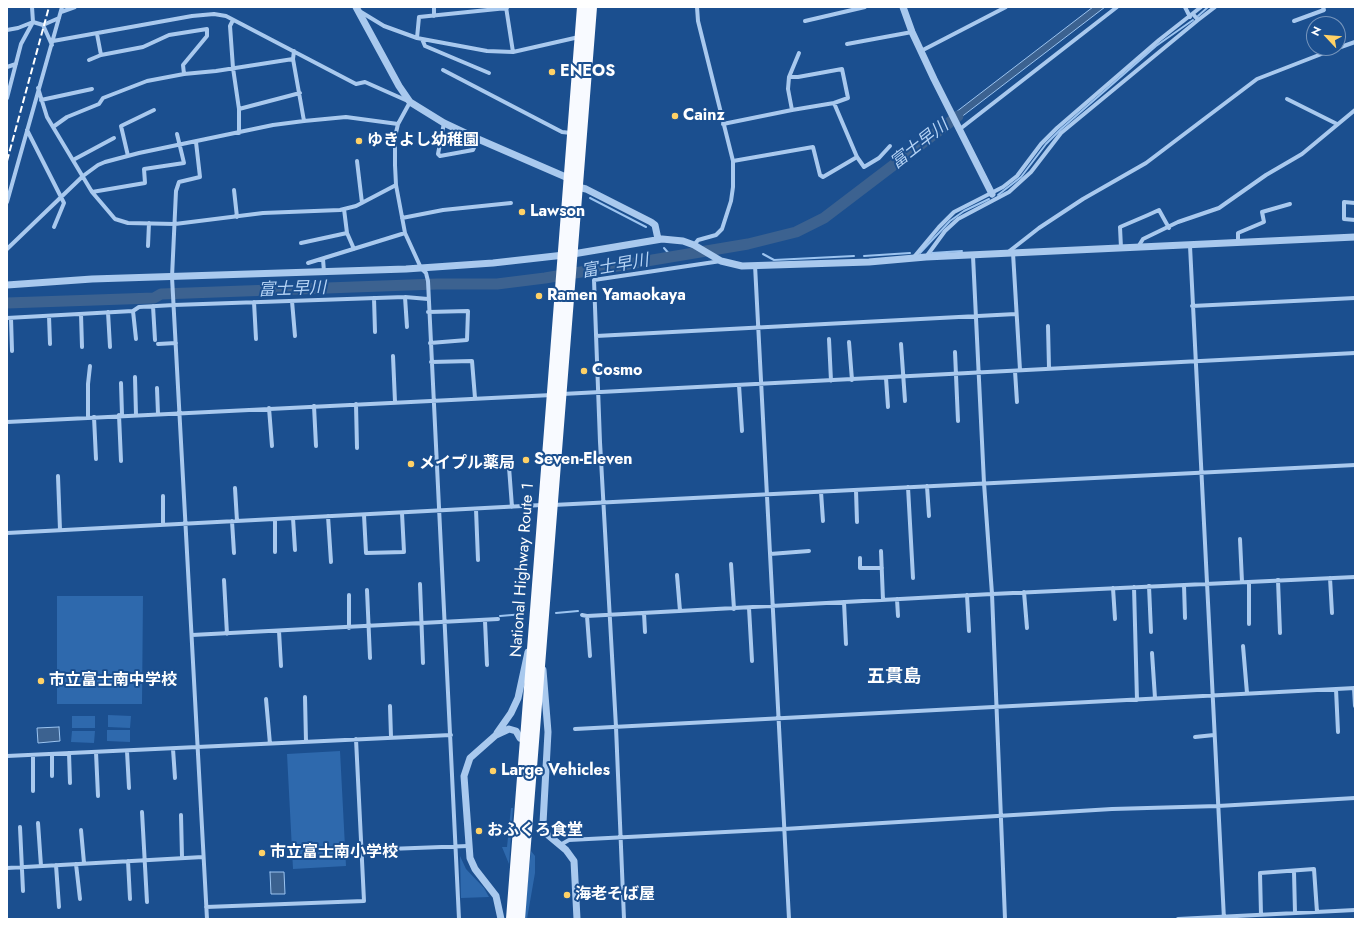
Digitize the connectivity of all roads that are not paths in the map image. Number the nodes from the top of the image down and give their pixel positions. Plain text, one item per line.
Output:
1 (32, 7) edge
2 (62, 7) edge
3 (75, 7) edge
4 (434, 7) edge
5 (582, 7) edge
6 (592, 7) edge
7 (697, 7) edge
8 (865, 7) edge
9 (903, 7) edge
10 (1006, 7) edge
11 (1117, 7) edge
12 (1184, 7) edge
13 (1201, 7) edge
14 (1215, 7) edge
15 (1323, 7) edge
16 (507, 8) edge
17 (356, 9) edge
18 (61, 12) junction
19 (1192, 15) junction
20 (434, 16) junction
21 (59, 18) junction
22 (233, 20) junction
23 (1198, 20) junction
24 (805, 21) dead end
25 (1294, 21) dead end
26 (33, 22) junction
27 (43, 25) junction
28 (7, 30) edge
29 (912, 32) junction
30 (97, 34) junction
31 (580, 36) junction
32 (417, 38) junction
33 (422, 40) junction
34 (53, 43) junction
35 (847, 44) dead end
36 (294, 51) junction
37 (921, 51) junction
38 (513, 52) junction
39 (799, 53) dead end
40 (101, 55) junction
41 (1316, 56) edge
42 (293, 59) junction
43 (89, 60) dead end
44 (16, 64) junction
45 (7, 67) edge
46 (233, 68) junction
47 (443, 70) dead end
48 (489, 73) dead end
49 (184, 74) junction
50 (788, 77) junction
51 (38, 88) junction
52 (92, 89) dead end
53 (300, 93) junction
54 (7, 98) edge
55 (1286, 99) dead end
56 (41, 100) junction
57 (410, 102) junction
58 (834, 103) junction
59 (239, 109) junction
60 (154, 110) dead end
61 (792, 110) junction
62 (1355, 110) edge
63 (304, 121) junction
64 (444, 123) junction
65 (398, 124) junction
66 (723, 124) junction
67 (1337, 124) junction
68 (53, 127) junction
69 (959, 128) junction
70 (26, 130) junction
71 (239, 133) junction
72 (571, 133) junction
73 (177, 134) dead end
74 (114, 138) dead end
75 (478, 139) junction
76 (196, 142) junction
77 (181, 146) junction
78 (890, 146) dead end
79 (128, 156) junction
80 (857, 157) junction
81 (73, 160) junction
82 (357, 161) dead end
83 (733, 161) junction
84 (83, 176) junction
85 (568, 178) junction
86 (396, 184) junction
87 (578, 187) junction
88 (234, 190) dead end
89 (92, 192) junction
90 (61, 196) junction
91 (993, 197) junction
92 (7, 202) edge
93 (362, 203) junction
94 (511, 203) dead end
95 (1355, 203) edge
96 (1290, 204) dead end
97 (344, 209) junction
98 (237, 217) junction
99 (402, 218) junction
100 (1355, 220) edge
101 (149, 223) junction
102 (175, 224) junction
103 (54, 227) dead end
104 (1169, 228) junction
105 (346, 233) junction
106 (405, 233) junction
107 (1355, 237) edge
108 (658, 239) junction
109 (301, 243) dead end
110 (1238, 243) junction
111 (693, 244) junction
112 (148, 246) dead end
113 (1190, 246) junction
114 (1121, 248) junction
115 (1138, 248) junction
116 (7, 249) edge
117 (354, 249) junction
118 (1013, 253) junction
119 (573, 254) junction
120 (1005, 254) junction
121 (562, 255) junction
122 (973, 256) junction
123 (926, 257) junction
124 (914, 258) junction
125 (323, 259) junction
126 (718, 260) junction
127 (308, 263) dead end
128 (755, 265) junction
129 (567, 266) junction
130 (421, 268) junction
131 (324, 272) junction
132 (173, 280) junction
133 (7, 285) edge
134 (405, 297) junction
135 (428, 297) junction
136 (374, 298) junction
137 (1355, 298) edge
138 (292, 301) junction
139 (254, 302) junction
140 (174, 304) junction
141 (153, 306) junction
142 (1192, 306) junction
143 (133, 311) junction
144 (108, 312) junction
145 (428, 312) junction
146 (81, 314) junction
147 (1016, 314) junction
148 (49, 316) junction
149 (975, 316) junction
150 (9, 318) edge
151 (1048, 326) dead end
152 (407, 327) dead end
153 (758, 328) junction
154 (375, 332) dead end
155 (294, 336) dead end
156 (596, 336) junction
157 (136, 339) dead end
158 (256, 339) dead end
159 (829, 339) dead end
160 (155, 340) dead end
161 (849, 342) dead end
162 (176, 343) junction
163 (430, 343) junction
164 (50, 344) dead end
165 (158, 344) dead end
166 (901, 344) dead end
167 (82, 347) dead end
168 (110, 347) dead end
169 (12, 351) dead end
170 (955, 352) dead end
171 (1355, 353) edge
172 (393, 356) dead end
173 (431, 362) junction
174 (1195, 363) junction
175 (90, 366) dead end
176 (1050, 368) junction
177 (1018, 371) junction
178 (979, 373) junction
179 (956, 375) junction
180 (135, 377) dead end
181 (904, 377) junction
182 (886, 378) junction
183 (852, 380) junction
184 (831, 381) junction
185 (121, 383) dead end
186 (761, 384) junction
187 (739, 385) junction
188 (157, 388) dead end
189 (598, 393) junction
190 (557, 394) junction
191 (475, 398) junction
192 (433, 400) junction
193 (395, 402) junction
194 (905, 402) dead end
195 (1017, 402) dead end
196 (356, 404) junction
197 (314, 406) junction
198 (888, 407) dead end
199 (269, 408) junction
200 (179, 413) junction
201 (158, 414) junction
202 (136, 415) junction
203 (94, 416) junction
204 (121, 416) junction
205 (88, 417) junction
206 (958, 421) dead end
207 (7, 422) edge
208 (742, 431) dead end
209 (272, 446) dead end
210 (316, 446) dead end
211 (357, 448) dead end
212 (96, 459) dead end
213 (121, 461) dead end
214 (1355, 465) edge
215 (509, 467) dead end
216 (1202, 472) junction
217 (58, 476) dead end
218 (984, 483) junction
219 (928, 486) junction
220 (908, 487) junction
221 (235, 488) dead end
222 (856, 490) junction
223 (822, 492) junction
224 (766, 495) junction
225 (163, 496) dead end
226 (603, 503) junction
227 (554, 504) junction
228 (542, 505) junction
229 (512, 507) junction
230 (476, 509) junction
231 (439, 510) junction
232 (402, 513) junction
233 (364, 514) junction
234 (328, 516) junction
235 (929, 516) dead end
236 (293, 518) junction
237 (275, 519) junction
238 (234, 521) junction
239 (823, 521) dead end
240 (856, 522) dead end
241 (185, 523) junction
242 (163, 525) junction
243 (60, 530) junction
244 (7, 532) edge
245 (1240, 539) dead end
246 (295, 550) dead end
247 (881, 550) dead end
248 (809, 551) dead end
249 (276, 552) dead end
250 (234, 553) dead end
251 (770, 554) junction
252 (860, 558) dead end
253 (478, 560) dead end
254 (330, 562) dead end
255 (731, 564) dead end
256 (882, 568) junction
257 (537, 572) junction
258 (677, 575) dead end
259 (1355, 577) edge
260 (913, 578) dead end
261 (1330, 578) junction
262 (224, 580) dead end
263 (1278, 580) junction
264 (1242, 582) junction
265 (1249, 582) junction
266 (1207, 583) junction
267 (420, 584) dead end
268 (1184, 585) junction
269 (1149, 586) junction
270 (1134, 587) junction
271 (1113, 588) junction
272 (367, 590) dead end
273 (1024, 592) junction
274 (992, 594) junction
275 (349, 595) dead end
276 (967, 595) junction
277 (897, 599) junction
278 (883, 600) junction
279 (844, 602) junction
280 (773, 606) junction
281 (749, 608) junction
282 (734, 609) junction
283 (680, 611) junction
284 (644, 613) junction
285 (1332, 613) dead end
286 (609, 615) junction
287 (898, 616) dead end
288 (1185, 618) dead end
289 (498, 619) dead end
290 (1115, 619) dead end
291 (485, 621) junction
292 (445, 622) junction
293 (422, 624) junction
294 (1249, 624) dead end
295 (368, 627) junction
296 (349, 628) junction
297 (1026, 628) dead end
298 (279, 631) junction
299 (969, 631) dead end
300 (645, 632) dead end
301 (1151, 632) dead end
302 (1280, 633) dead end
303 (227, 634) junction
304 (192, 635) junction
305 (846, 644) dead end
306 (541, 646) junction
307 (1244, 646) dead end
308 (528, 652) junction
309 (1152, 653) dead end
310 (590, 656) dead end
311 (370, 658) dead end
312 (752, 660) dead end
313 (423, 663) dead end
314 (487, 665) dead end
315 (281, 666) dead end
316 (1355, 688) edge
317 (1336, 689) junction
318 (1247, 693) junction
319 (1212, 695) junction
320 (305, 697) dead end
321 (1155, 698) junction
322 (266, 699) dead end
323 (1137, 700) junction
324 (390, 706) dead end
325 (1355, 706) edge
326 (996, 707) junction
327 (778, 719) junction
328 (535, 727) junction
329 (616, 727) junction
330 (575, 729) dead end
331 (1338, 732) dead end
332 (450, 735) junction
333 (496, 735) junction
334 (1214, 735) junction
335 (391, 737) junction
336 (1195, 737) dead end
337 (520, 738) junction
338 (356, 739) junction
339 (306, 742) junction
340 (548, 742) junction
341 (270, 744) junction
342 (197, 747) junction
343 (173, 749) junction
344 (127, 751) junction
345 (96, 752) junction
346 (69, 753) junction
347 (52, 754) junction
348 (33, 755) junction
349 (7, 756) edge
350 (52, 776) dead end
351 (175, 778) dead end
352 (70, 783) dead end
353 (129, 788) dead end
354 (33, 791) dead end
355 (98, 796) dead end
356 (1355, 798) edge
357 (1218, 806) junction
358 (142, 812) dead end
359 (181, 815) dead end
360 (1001, 816) junction
361 (519, 820) junction
362 (38, 823) dead end
363 (20, 827) dead end
364 (784, 829) junction
365 (81, 830) dead end
366 (620, 838) junction
367 (560, 845) junction
368 (456, 846) junction
369 (468, 846) junction
370 (362, 850) junction
371 (182, 857) junction
372 (203, 857) junction
373 (145, 859) junction
374 (128, 861) junction
375 (84, 863) junction
376 (76, 864) junction
377 (56, 865) junction
378 (41, 866) junction
379 (22, 867) junction
380 (7, 868) edge
381 (1294, 872) junction
382 (23, 891) dead end
383 (80, 899) dead end
384 (130, 899) dead end
385 (147, 902) dead end
386 (206, 907) junction
387 (59, 908) dead end
388 (1355, 910) edge
389 (1295, 912) junction
390 (1317, 912) junction
391 (1261, 915) junction
392 (1224, 918) edge
393 (207, 919) edge
394 (460, 919) edge
395 (501, 919) edge
396 (511, 919) edge
397 (520, 919) edge
398 (577, 919) edge
399 (624, 919) edge
400 (789, 919) edge
401 (1005, 919) edge
402 (1178, 919) edge

1 - 26 street
2 - 18 street
3 - 18 street
4 - 20 street
5 - 31 highway, National Highway Route 1
6 - 87 highway, National Highway Route 1
7 - 66 street
8 - 24 street
9 - 29 street
10 - 37 street
11 - 69 street
12 - 19 street
13 - 19 street
14 - 23 street
15 - 25 street
16 - 20 street
16 - 38 street
17 - 32 street
17 - 57 street
18 - 21 street
19 - 23 street
19 - 91 street
20 - 32 street
21 - 27 street
21 - 34 street
22 - 30 street
22 - 36 street
22 - 46 street
23 - 91 street
26 - 27 street
26 - 28 street
26 - 44 street
27 - 34 street
29 - 35 street
29 - 37 street
30 - 34 street
30 - 40 street
31 - 38 street
31 - 72 highway, National Highway Route 1
32 - 33 street
33 - 38 street
33 - 48 street
34 - 51 street
36 - 42 street
36 - 57 street
37 - 69 street
39 - 50 street
40 - 43 street
40 - 49 street
41 - 120 street
42 - 46 street
42 - 53 street
44 - 45 street
44 - 54 street
46 - 49 street
46 - 59 street
47 - 72 street
49 - 68 street
50 - 58 street
50 - 61 street
51 - 56 street
51 - 70 street
52 - 56 street
53 - 59 street
53 - 63 street
55 - 67 street
56 - 68 street
57 - 64 street
57 - 65 street
58 - 61 street
58 - 80 street
59 - 71 street
60 - 79 street
61 - 66 street
62 - 67 street
63 - 65 street
63 - 71 street
64 - 75 street
64 - 75 street
65 - 86 street
66 - 83 street
67 - 104 street
68 - 81 street
69 - 91 street
70 - 90 street
70 - 92 street
71 - 76 street
72 - 85 highway, National Highway Route 1
73 - 77 street
74 - 81 street
75 - 85 street
76 - 77 street
76 - 102 street
77 - 79 street
77 - 89 street
78 - 80 street
79 - 84 street
80 - 83 street
81 - 84 street
82 - 93 street
83 - 111 street
84 - 89 street
84 - 90 street
85 - 121 highway, National Highway Route 1
86 - 93 street
86 - 99 street
87 - 108 street
87 - 119 highway, National Highway Route 1
88 - 98 street
89 - 101 street
90 - 103 street
90 - 116 street
91 - 123 street
91 - 124 street
93 - 97 street
94 - 99 street
95 - 100 street
96 - 110 street
97 - 98 street
97 - 105 street
98 - 102 street
99 - 106 street
101 - 102 street
101 - 112 street
102 - 132 street
104 - 114 street
104 - 115 street
105 - 109 street
105 - 117 street
106 - 117 street
106 - 130 street
107 - 110 street
108 - 111 street
108 - 119 street
110 - 113 street
111 - 126 street
113 - 115 street
113 - 142 street
114 - 115 street
114 - 118 street
117 - 125 street
118 - 120 street
118 - 147 street
119 - 121 street
119 - 129 highway, National Highway Route 1
120 - 122 street
121 - 129 highway, National Highway Route 1
121 - 130 street
122 - 123 street
122 - 149 street
123 - 124 street
124 - 128 street
125 - 127 street
125 - 131 street
126 - 128 street
126 - 156 street
128 - 153 street
129 - 190 highway, National Highway Route 1
129 - 190 highway, National Highway Route 1
130 - 131 street
130 - 135 street
131 - 132 street
132 - 133 street
132 - 140 street
134 - 135 street
134 - 136 street
134 - 152 street
135 - 145 street
136 - 138 street
136 - 154 street
137 - 142 street
138 - 139 street
138 - 155 street
139 - 140 street
139 - 158 street
140 - 141 street
140 - 162 street
141 - 143 street
141 - 160 street
142 - 174 street
143 - 144 street
143 - 157 street
144 - 146 street
144 - 168 street
145 - 163 street
145 - 163 street
146 - 148 street
146 - 167 street
147 - 149 street
147 - 177 street
148 - 150 street
148 - 164 street
149 - 153 street
149 - 178 street
150 - 169 street
151 - 176 street
153 - 156 street
153 - 186 street
156 - 189 street
159 - 184 street
161 - 183 street
162 - 165 street
162 - 200 street
163 - 173 street
166 - 181 street
170 - 179 street
171 - 174 street
172 - 193 street
173 - 191 street
173 - 192 street
174 - 176 street
174 - 216 street
175 - 205 street
176 - 177 street
177 - 178 street
177 - 195 street
178 - 179 street
178 - 218 street
179 - 181 street
179 - 206 street
180 - 202 street
181 - 182 street
181 - 194 street
182 - 183 street
182 - 198 street
183 - 184 street
184 - 186 street
185 - 204 street
186 - 187 street
186 - 224 street
187 - 189 street
187 - 208 street
188 - 201 street
189 - 190 street
189 - 226 street
190 - 191 street
190 - 227 highway, National Highway Route 1
190 - 228 highway, National Highway Route 1
191 - 192 street
192 - 193 street
192 - 231 street
193 - 196 street
196 - 197 street
196 - 211 street
197 - 199 street
197 - 210 street
199 - 200 street
199 - 209 street
200 - 201 street
200 - 241 street
201 - 202 street
202 - 204 street
203 - 204 street
203 - 205 street
203 - 212 street
204 - 213 street
205 - 207 street
214 - 216 street
215 - 229 street
216 - 218 street
216 - 266 street
217 - 243 street
218 - 219 street
218 - 274 street
219 - 220 street
219 - 235 street
220 - 222 street
220 - 260 street
221 - 238 street
222 - 223 street
222 - 240 street
223 - 224 street
223 - 239 street
224 - 226 street
224 - 251 street
225 - 242 street
226 - 227 street
226 - 286 street
227 - 228 street
227 - 306 highway, National Highway Route 1
228 - 229 street
228 - 257 highway, National Highway Route 1
229 - 230 street
230 - 231 street
230 - 253 street
231 - 232 street
231 - 292 street
232 - 233 street
232 - 233 street
233 - 234 street
234 - 236 street
234 - 254 street
236 - 237 street
236 - 246 street
237 - 238 street
237 - 249 street
238 - 241 street
238 - 250 street
241 - 242 street
241 - 304 street
242 - 243 street
243 - 244 street
245 - 264 street
247 - 256 street
248 - 251 street
251 - 280 street
252 - 256 street
255 - 282 street
256 - 278 street
257 - 308 street
257 - 361 highway, National Highway Route 1
258 - 283 street
259 - 261 street
261 - 263 street
261 - 285 street
262 - 303 street
263 - 265 street
263 - 302 street
264 - 265 street
264 - 266 street
265 - 294 street
266 - 268 street
266 - 319 street
267 - 293 street
268 - 269 street
268 - 288 street
269 - 270 street
269 - 301 street
270 - 271 street
270 - 323 street
271 - 273 street
271 - 290 street
272 - 295 street
273 - 274 street
273 - 297 street
274 - 276 street
274 - 326 street
275 - 296 street
276 - 277 street
276 - 299 street
277 - 278 street
277 - 287 street
278 - 279 street
279 - 280 street
279 - 305 street
280 - 281 street
280 - 327 street
281 - 282 street
281 - 312 street
282 - 283 street
283 - 284 street
284 - 286 street
284 - 300 street
286 - 310 street
286 - 329 street
289 - 291 street
291 - 292 street
291 - 314 street
292 - 293 street
292 - 332 street
293 - 295 street
293 - 313 street
295 - 296 street
295 - 311 street
296 - 298 street
298 - 303 street
298 - 315 street
303 - 304 street
304 - 342 street
306 - 328 highway, National Highway Route 1
306 - 340 street
307 - 318 street
308 - 333 street
308 - 337 street
309 - 321 street
316 - 317 street
316 - 325 street
317 - 318 street
317 - 331 street
318 - 319 street
319 - 321 street
319 - 334 street
320 - 339 street
321 - 323 street
322 - 341 street
323 - 326 street
324 - 335 street
326 - 327 street
326 - 360 street
327 - 329 street
327 - 364 street
328 - 340 street
328 - 397 highway, National Highway Route 1
329 - 330 street
329 - 366 street
332 - 335 street
332 - 368 street
333 - 337 street
333 - 369 street
334 - 336 street
334 - 357 street
335 - 338 street
337 - 361 street
338 - 339 street
338 - 370 street
339 - 341 street
340 - 367 street
341 - 342 street
342 - 343 street
342 - 372 street
343 - 344 street
343 - 351 street
344 - 345 street
344 - 353 street
345 - 346 street
345 - 355 street
346 - 347 street
346 - 352 street
347 - 348 street
347 - 350 street
348 - 349 street
348 - 354 street
356 - 357 street
357 - 360 street
357 - 392 street
358 - 373 street
359 - 371 street
360 - 364 street
360 - 401 street
361 - 396 highway, National Highway Route 1
362 - 378 street
363 - 379 street
364 - 366 street
364 - 400 street
365 - 375 street
366 - 367 street
366 - 399 street
367 - 398 street
368 - 369 street
368 - 370 street
368 - 394 street
369 - 395 street
370 - 386 street
371 - 372 street
371 - 373 street
372 - 386 street
373 - 374 street
373 - 385 street
374 - 375 street
374 - 384 street
375 - 376 street
376 - 377 street
376 - 383 street
377 - 378 street
377 - 387 street
378 - 379 street
379 - 380 street
379 - 382 street
381 - 389 street
381 - 390 street
381 - 391 street
386 - 393 street
388 - 390 street
389 - 390 street
389 - 391 street
391 - 392 street
392 - 402 street

